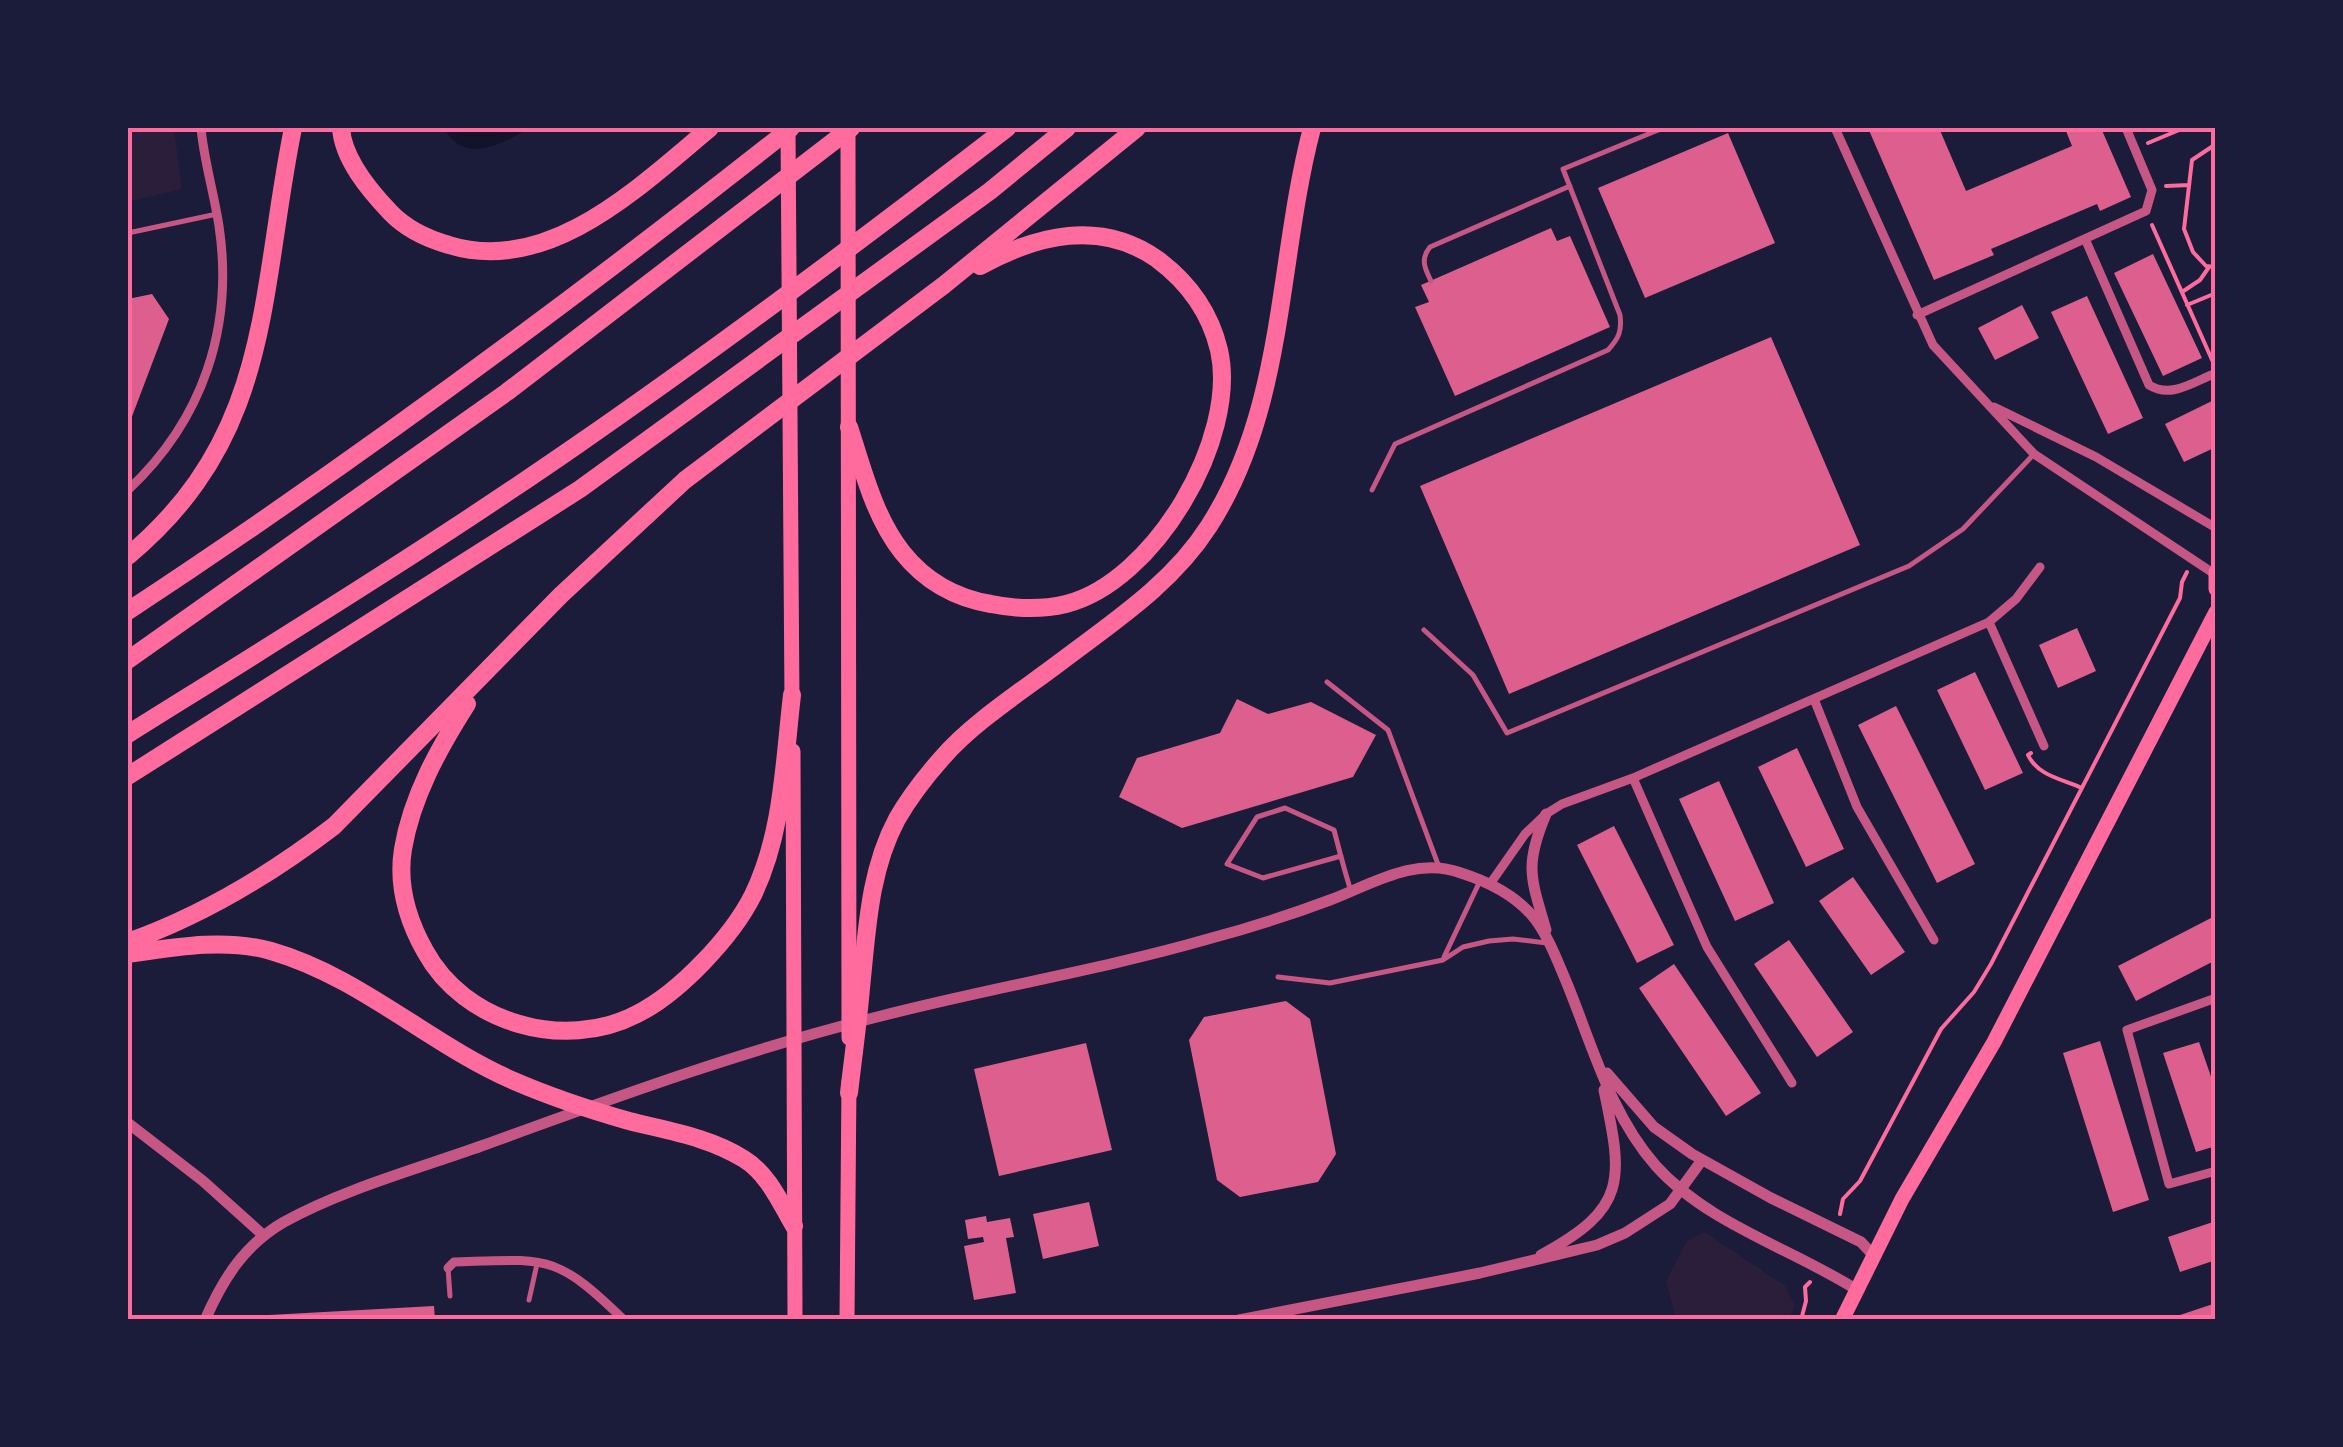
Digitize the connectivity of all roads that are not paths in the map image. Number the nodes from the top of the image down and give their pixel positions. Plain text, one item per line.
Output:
1 (200, 128) edge
2 (294, 128) edge
3 (341, 128) edge
4 (710, 128) edge
5 (789, 128) edge
6 (850, 128) edge
7 (1008, 128) edge
8 (1066, 128) edge
9 (1137, 128) edge
10 (1312, 128) edge
11 (1663, 128) edge
12 (1835, 128) edge
13 (2126, 128) edge
14 (1570, 186) junction
15 (216, 214) junction
16 (128, 233) edge
17 (2086, 241) junction
18 (1431, 281) dead end
19 (944, 286) junction
20 (1917, 314) junction
21 (2216, 371) edge
22 (1990, 406) junction
23 (849, 427) junction
24 (2034, 454) junction
25 (128, 490) edge
26 (1372, 490) dead end
27 (2216, 528) edge
28 (128, 556) edge
29 (2040, 567) dead end
30 (2215, 577) edge
31 (128, 612) edge
32 (2216, 612) edge
33 (1989, 622) junction
34 (1424, 630) dead end
35 (506, 653) junction
36 (128, 660) edge
37 (1327, 682) dead end
38 (792, 695) junction
39 (1814, 699) junction
40 (128, 734) edge
41 (2044, 746) road end
42 (128, 776) edge
43 (1632, 778) junction
44 (1546, 814) junction
45 (1341, 856) junction
46 (1439, 867) junction
47 (1485, 882) junction
48 (1351, 891) junction
49 (1934, 940) dead end
50 (128, 942) edge
51 (1550, 943) junction
52 (128, 954) edge
53 (1443, 960) junction
54 (1278, 977) dead end
55 (2216, 998) edge
56 (1598, 1062) junction
57 (1792, 1083) dead end
58 (849, 1093) junction
59 (128, 1123) edge
60 (1702, 1160) junction
61 (2216, 1171) edge
62 (1681, 1190) junction
63 (794, 1226) junction
64 (264, 1235) junction
65 (1874, 1256) junction
66 (537, 1261) junction
67 (1526, 1263) junction
68 (448, 1268) joint
69 (1858, 1290) junction
70 (450, 1296) dead end
71 (529, 1300) dead end
72 (1254, 1318) edge
73 (205, 1320) edge
74 (624, 1320) edge
75 (794, 1320) edge
76 (847, 1320) edge
77 (1238, 1320) edge
78 (1842, 1320) edge

1 - 15 street
2 - 28 highway
3 - 4 highway
5 - 31 highway
5 - 38 main road
6 - 23 main road
6 - 36 highway
7 - 40 highway
8 - 42 highway
9 - 19 highway
10 - 58 highway
11 - 14 lane
12 - 20 street
13 - 17 street
14 - 18 lane
14 - 26 lane
15 - 16 lane
15 - 25 street
17 - 20 street
17 - 21 street
19 - 23 highway
19 - 35 highway
20 - 22 street
22 - 24 street
22 - 27 street
23 - 58 main road
24 - 30 street
24 - 34 lane
29 - 33 street
32 - 65 main road
33 - 39 street
33 - 41 street
35 - 38 highway
35 - 50 highway
37 - 46 lane
38 - 63 main road
39 - 43 street
39 - 49 street
43 - 44 street
43 - 57 street
44 - 47 street
44 - 51 street
45 - 45 lane
45 - 48 lane
46 - 47 street
46 - 48 street
47 - 51 street
47 - 53 lane
48 - 64 street
51 - 53 lane
51 - 56 street
52 - 63 highway
53 - 54 lane
55 - 61 street
56 - 60 street
56 - 62 street
56 - 67 street
58 - 76 main road
59 - 64 street
60 - 62 street
60 - 65 street
62 - 67 street
62 - 69 street
63 - 75 main road
64 - 73 street
65 - 69 main road
66 - 68 street
66 - 71 lane
66 - 74 street
67 - 72 street
68 - 70 lane
69 - 78 main road
72 - 77 street

